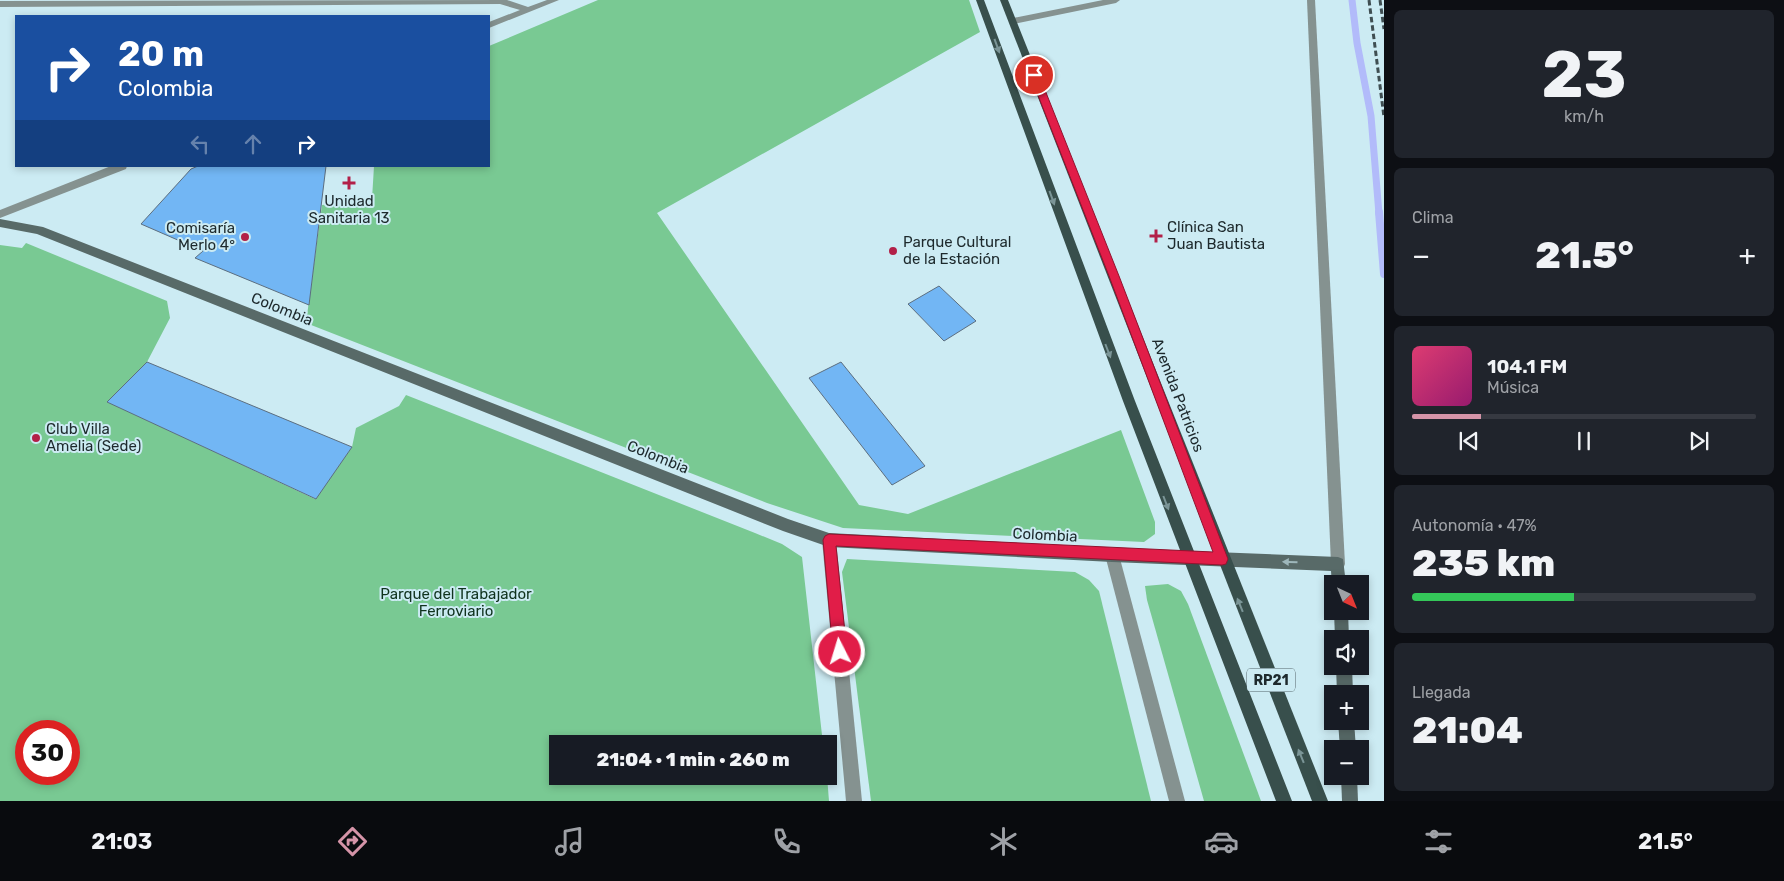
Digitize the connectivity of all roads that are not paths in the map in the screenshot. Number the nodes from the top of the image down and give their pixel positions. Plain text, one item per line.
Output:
1 (555, 0) edge
2 (980, 0) edge
3 (1004, 0) edge
4 (1116, 0) edge
5 (1311, 0) edge
6 (0, 4) edge
7 (224, 4) edge
8 (528, 10) junction
9 (1013, 21) junction
10 (490, 25) edge
11 (119, 167) edge
12 (0, 214) edge
13 (0, 223) edge
14 (829, 540) junction
15 (1112, 555) junction
16 (1187, 557) junction
17 (1222, 559) junction
18 (1338, 564) junction
19 (1339, 575) edge
20 (1349, 785) edge
21 (854, 801) edge
22 (1176, 801) edge
23 (1284, 801) edge
24 (1320, 801) edge
25 (1350, 801) edge

1 - 8 street
2 -> 16 main road, RP21
3 - 9 main road, Avenida Patricios / RP21
4 - 9 street
5 - 18 street
6 - 7 street
7 - 8 street
8 - 10 street
9 - 17 main road, Avenida Patricios / RP21
11 - 12 street
13 - 14 street, Colombia
14 - 15 street, Colombia
14 - 21 street
15 - 16 street, Colombia
15 - 22 street
16 - 17 street, Colombia
16 - 23 main road, RP21
18 -> 17 street, Colombia
24 -> 17 main road, Avenida Patricios / RP21
18 - 19 street
20 - 25 street

